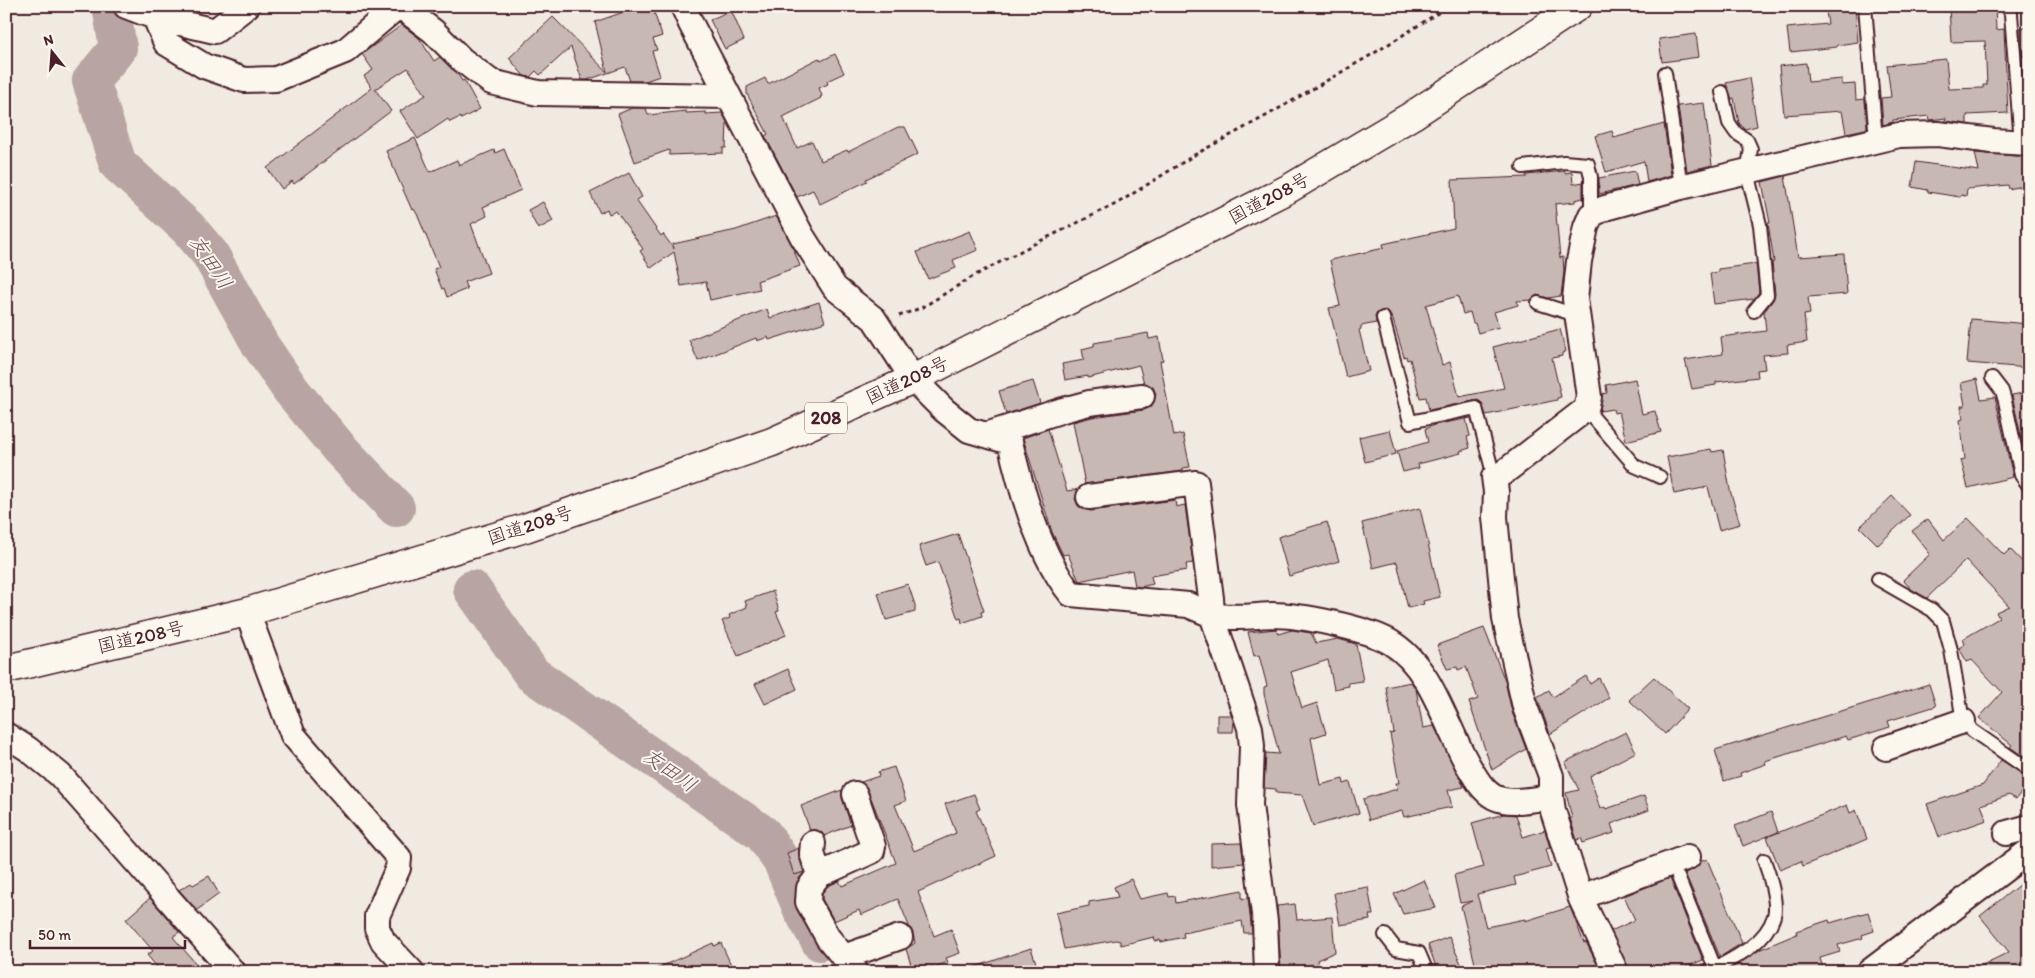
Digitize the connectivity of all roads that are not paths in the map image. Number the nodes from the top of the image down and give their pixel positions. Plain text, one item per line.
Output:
1 (126, 6) edge
2 (248, 6) edge
3 (399, 6) edge
4 (683, 6) edge
5 (1578, 6) edge
6 (1865, 6) edge
7 (2008, 6) edge
8 (155, 17) junction
9 (1665, 73) dead end
10 (1722, 92) dead end
11 (728, 96) junction
12 (1876, 140) junction
13 (2025, 143) edge
14 (1523, 166) dead end
15 (1747, 172) junction
16 (1681, 187) junction
17 (1591, 215) junction
18 (1538, 303) dead end
19 (1754, 311) dead end
20 (1576, 315) junction
21 (1383, 318) dead end
22 (1992, 378) dead end
23 (913, 379) junction
24 (1142, 396) dead end
25 (1586, 409) junction
26 (986, 436) junction
27 (1494, 477) junction
28 (1660, 478) dead end
29 (2029, 486) edge
30 (1089, 497) dead end
31 (1878, 579) dead end
32 (246, 612) junction
33 (1212, 615) junction
34 (6, 669) edge
35 (1963, 721) junction
36 (6, 735) edge
37 (1886, 748) dead end
38 (2029, 770) edge
39 (855, 794) dead end
40 (1551, 797) junction
41 (813, 843) dead end
42 (2029, 851) edge
43 (1764, 860) dead end
44 (1683, 867) joint
45 (819, 875) junction
46 (1581, 899) junction
47 (1385, 935) dead end
48 (900, 938) dead end
49 (850, 965) edge
50 (1711, 970) edge
51 (232, 972) edge
52 (412, 972) edge
53 (1267, 972) edge
54 (1427, 972) edge
55 (1616, 972) edge
56 (1869, 972) edge

1 - 8 street
2 - 8 street
3 - 8 street
3 - 11 street
4 - 11 street
5 - 23 highway, 国道208号 / 208
6 - 12 lane
7 - 13 lane
9 - 16 lane
10 - 15 lane
11 - 23 street
12 - 13 street
12 - 15 street
14 - 17 lane
15 - 16 street
15 - 19 lane
16 - 17 street
17 - 20 street
18 - 20 lane
20 - 25 street
21 - 27 lane
22 - 29 lane
23 - 26 street
23 - 32 highway, 国道208号 / 208
24 - 26 street
25 - 27 street
25 - 28 lane
26 - 33 street
27 - 40 street
30 - 33 street
31 - 35 lane
32 - 34 highway, 国道208号 / 208
32 - 52 street
33 - 40 street
33 - 53 street
35 - 37 street
35 - 38 lane
36 - 51 street
39 - 45 street
40 - 46 street
41 - 45 street
42 - 56 street
43 - 50 lane
44 - 46 street
44 - 50 lane
45 - 49 street
46 - 55 street
47 - 54 lane
48 - 49 street

